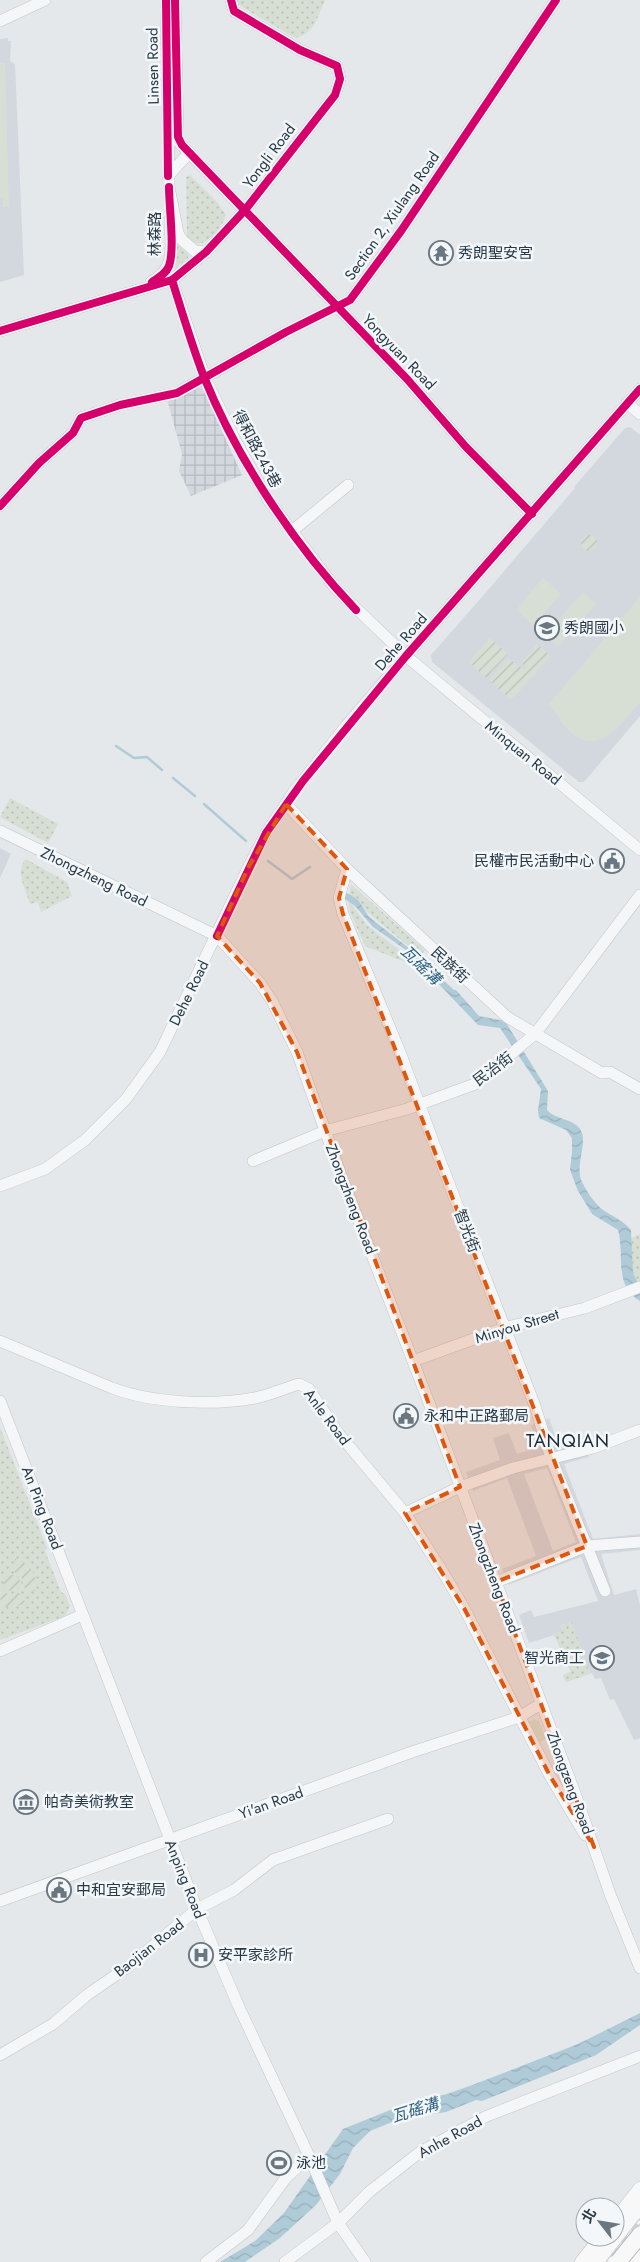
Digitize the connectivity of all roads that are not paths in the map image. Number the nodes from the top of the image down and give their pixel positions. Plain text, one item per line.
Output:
1 (45, 0) edge
2 (166, 0) edge
3 (175, 0) edge
4 (231, 0) edge
5 (556, 0) edge
6 (0, 21) edge
7 (168, 131) junction
8 (186, 149) junction
9 (168, 182) junction
10 (245, 210) junction
11 (206, 252) junction
12 (172, 280) junction
13 (134, 292) junction
14 (336, 308) junction
15 (0, 331) edge
16 (205, 378) junction
17 (640, 389) edge
18 (627, 403) junction
19 (640, 414) edge
20 (348, 485) dead end
21 (0, 506) edge
22 (532, 514) junction
23 (292, 531) junction
24 (406, 656) junction
25 (286, 804) junction
26 (0, 831) edge
27 (640, 850) edge
28 (347, 869) junction
29 (640, 896) edge
30 (217, 936) junction
31 (535, 1034) junction
32 (640, 1089) edge
33 (419, 1105) junction
34 (325, 1131) junction
35 (253, 1161) dead end
36 (0, 1186) edge
37 (639, 1288) edge
38 (504, 1328) junction
39 (0, 1341) edge
40 (413, 1361) junction
41 (0, 1401) edge
42 (640, 1430) edge
43 (551, 1458) junction
44 (460, 1487) junction
45 (406, 1513) junction
46 (640, 1542) edge
47 (587, 1546) junction
48 (496, 1582) junction
49 (605, 1591) dead end
50 (82, 1615) junction
51 (0, 1651) edge
52 (541, 1704) junction
53 (519, 1717) junction
54 (388, 1819) dead end
55 (169, 1840) junction
56 (594, 1847) junction
57 (0, 1901) edge
58 (197, 1910) junction
59 (640, 1968) edge
60 (0, 2055) edge
61 (640, 2056) edge
62 (311, 2161) junction
63 (640, 2189) edge
64 (640, 2206) edge
65 (625, 2208) edge
66 (338, 2224) junction
67 (640, 2235) edge
68 (640, 2246) edge
69 (594, 2247) edge
70 (640, 2251) edge
71 (206, 2262) edge
72 (285, 2262) edge
73 (366, 2262) edge
74 (582, 2262) edge
75 (596, 2262) edge
76 (600, 2262) edge
77 (618, 2262) edge
78 (631, 2262) edge

1 - 6 street
2 - 7 street, Linsen Road
3 - 8 street, Linsen Road
4 - 10 street, Yongli Road
5 - 14 street, Section 2, Xiulang Road
7 - 8 street
7 - 9 street, Linsen Road
8 - 9 street
8 - 10 street, Yongyuan Road
9 - 11 street
9 - 13 street, 林森路
10 - 11 street, Yongli Road
10 - 14 street, Yongyuan Road
11 - 12 street, Yongli Road
12 - 13 street, Yongli Road
12 - 16 street, 得和路243巷
13 - 15 street, Yongli Road
14 - 16 street, Section 2, Xiulang Road
14 - 22 street, Yongyuan Road
16 - 21 street, Section 2, Xiulang Road
16 - 23 street, 得和路243巷
17 - 18 street, Dehe Road
18 - 19 street
18 - 22 street, Dehe Road
20 - 23 street
22 - 24 street, Dehe Road
23 - 24 street, 得和路243巷
24 - 25 street, Dehe Road
24 - 27 street, Minquan Road
25 - 28 street, 民族街
25 - 30 street, Dehe Road
26 - 30 street, Zhongzheng Road
28 - 31 street, 民族街
28 - 33 street, 智光街
29 - 31 street, 民治街
30 - 34 street, Zhongzheng Road
30 - 36 street, Dehe Road
31 - 32 street, 民族街
31 - 33 street, 民治街
33 - 34 street, 民治街
33 - 38 street, 智光街
34 - 35 street, 民治街
34 - 40 street, Zhongzheng Road
37 - 38 street, Minyou Street
38 - 40 street, Minyou Street
38 - 43 street, 智光街
39 - 45 street, Anle Road
40 - 44 street, Zhongzheng Road
41 - 50 street, An Ping Road
42 - 43 street
43 - 44 street
43 - 47 street, 智光街
44 - 45 street
44 - 48 street, Zhongzheng Road
45 - 53 street, Anle Road
46 - 47 street
47 - 48 street
47 - 49 street, 智光街
48 - 52 street, Zhongzheng Road
50 - 51 street
50 - 55 street, Anping Road
52 - 53 street, Yi'an Road
52 - 56 street, Zhongzeng Road
53 - 55 street, Yi'an Road
53 - 56 street, Anle Road
54 - 58 street, Baojian Road
55 - 57 street, Yi'an Road
55 - 58 street, Anping Road
56 - 59 street, Zhongzeng Road
58 - 60 street, Baojian Road
58 - 62 street, Anping Road
61 - 66 street, Anhe Road
62 - 66 street, Anping Road
62 - 71 street
63 - 65 main road
64 - 75 highway
66 - 72 street, Anhe Road
66 - 73 street
67 - 77 highway, bridge
68 - 76 main road
69 - 74 main road
70 - 78 main road

